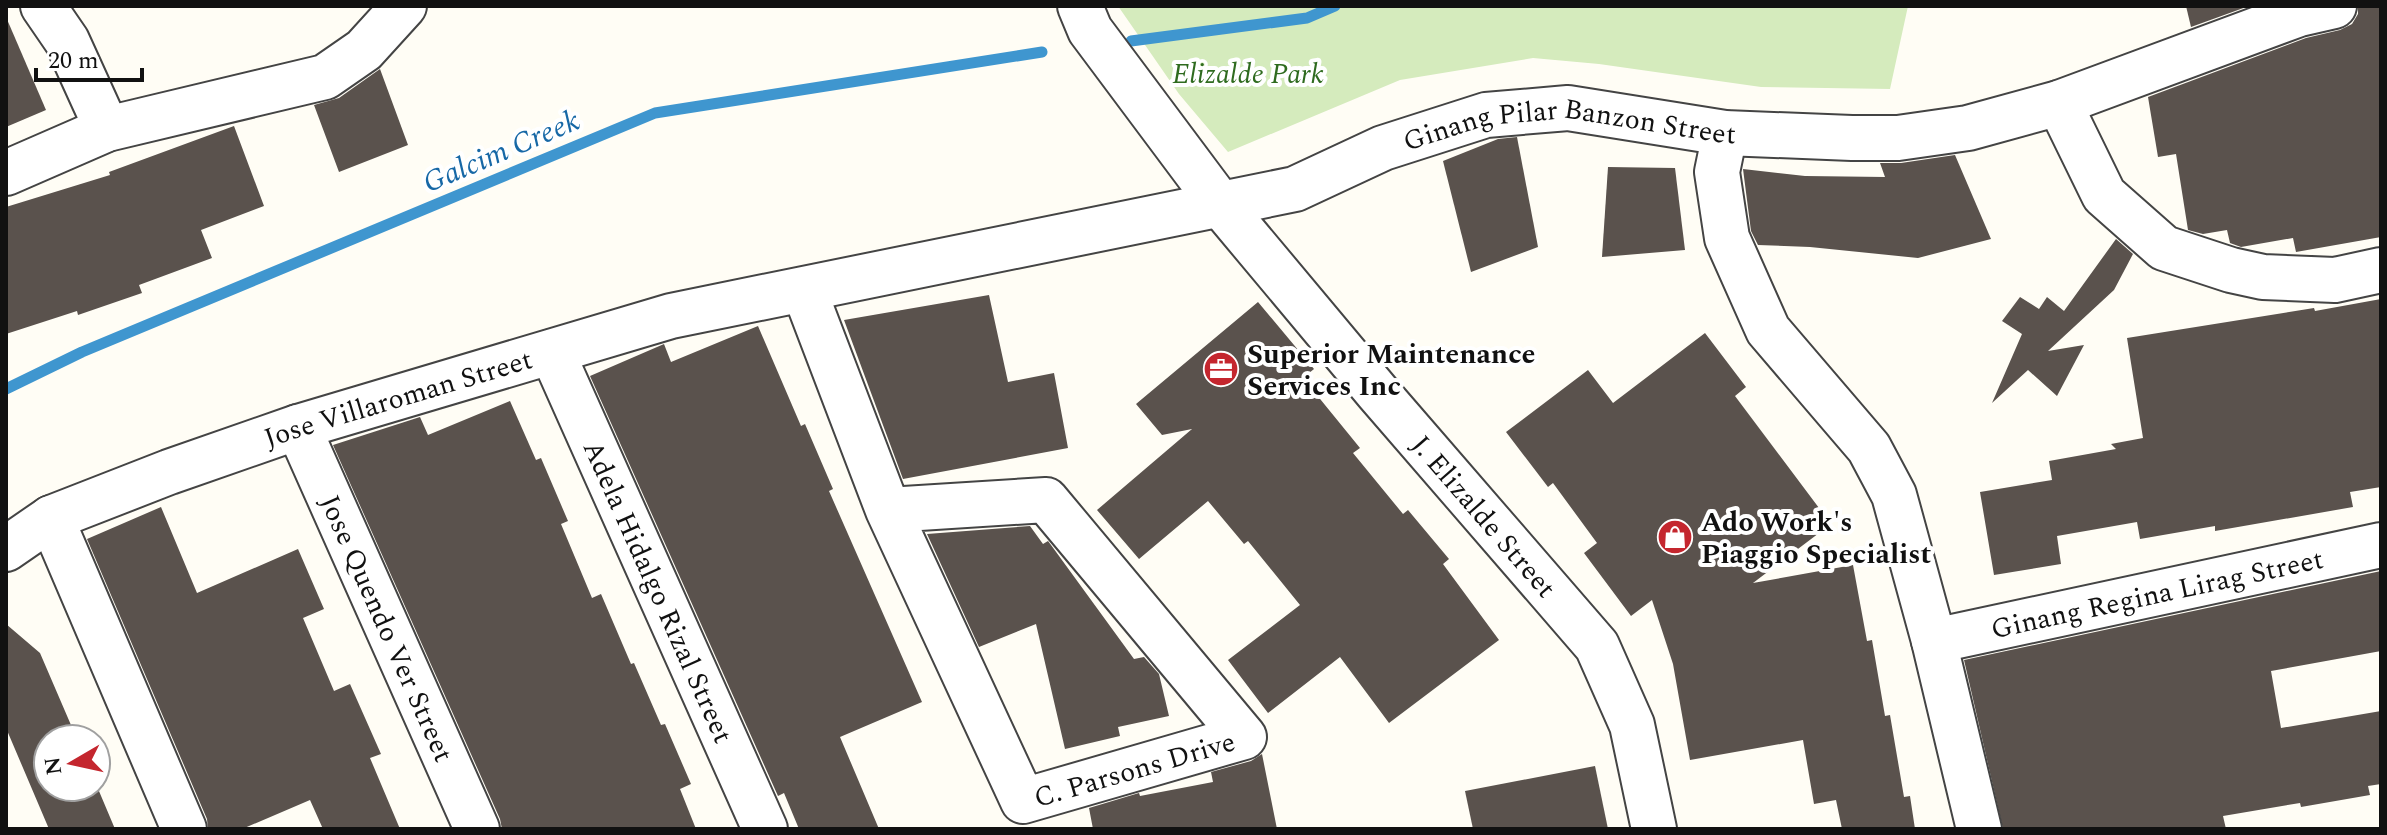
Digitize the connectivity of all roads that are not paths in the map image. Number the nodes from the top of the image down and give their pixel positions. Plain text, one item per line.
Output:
1 (43, 6) edge
2 (404, 6) edge
3 (1080, 6) edge
4 (2334, 6) edge
5 (2059, 103) junction
6 (107, 129) junction
7 (1725, 133) junction
8 (6, 173) edge
9 (1220, 204) junction
10 (2381, 270) edge
11 (804, 290) junction
12 (552, 352) junction
13 (298, 427) junction
14 (888, 510) junction
15 (51, 518) junction
16 (2381, 545) edge
17 (6, 549) edge
18 (1934, 641) junction
19 (184, 829) edge
20 (477, 829) edge
21 (765, 829) edge
22 (1654, 829) edge
23 (1979, 829) edge

1 - 6 street
2 - 6 street
3 - 9 street, J. Elizalde Street
4 - 5 street, Ginang Pilar Banzon Street
5 - 7 street, Ginang Pilar Banzon Street
5 - 10 street
6 - 8 street
7 - 9 street, Ginang Pilar Banzon Street
7 - 18 street
9 - 11 street, Ginang Pilar Banzon Street
9 - 22 street, J. Elizalde Street
11 - 12 street, Jose Villaroman Street
11 - 14 street, C. Parsons Drive
12 - 13 street, Jose Villaroman Street
12 - 21 street, Adela Hidalgo Rizal Street
13 - 15 street, Jose Villaroman Street
13 - 20 street, Jose Quendo Ver Street
14 - 14 street, C. Parsons Drive
15 - 17 street, Jose Villaroman Street
15 - 19 street
16 - 18 street, Ginang Regina Lirag Street
18 - 23 street

